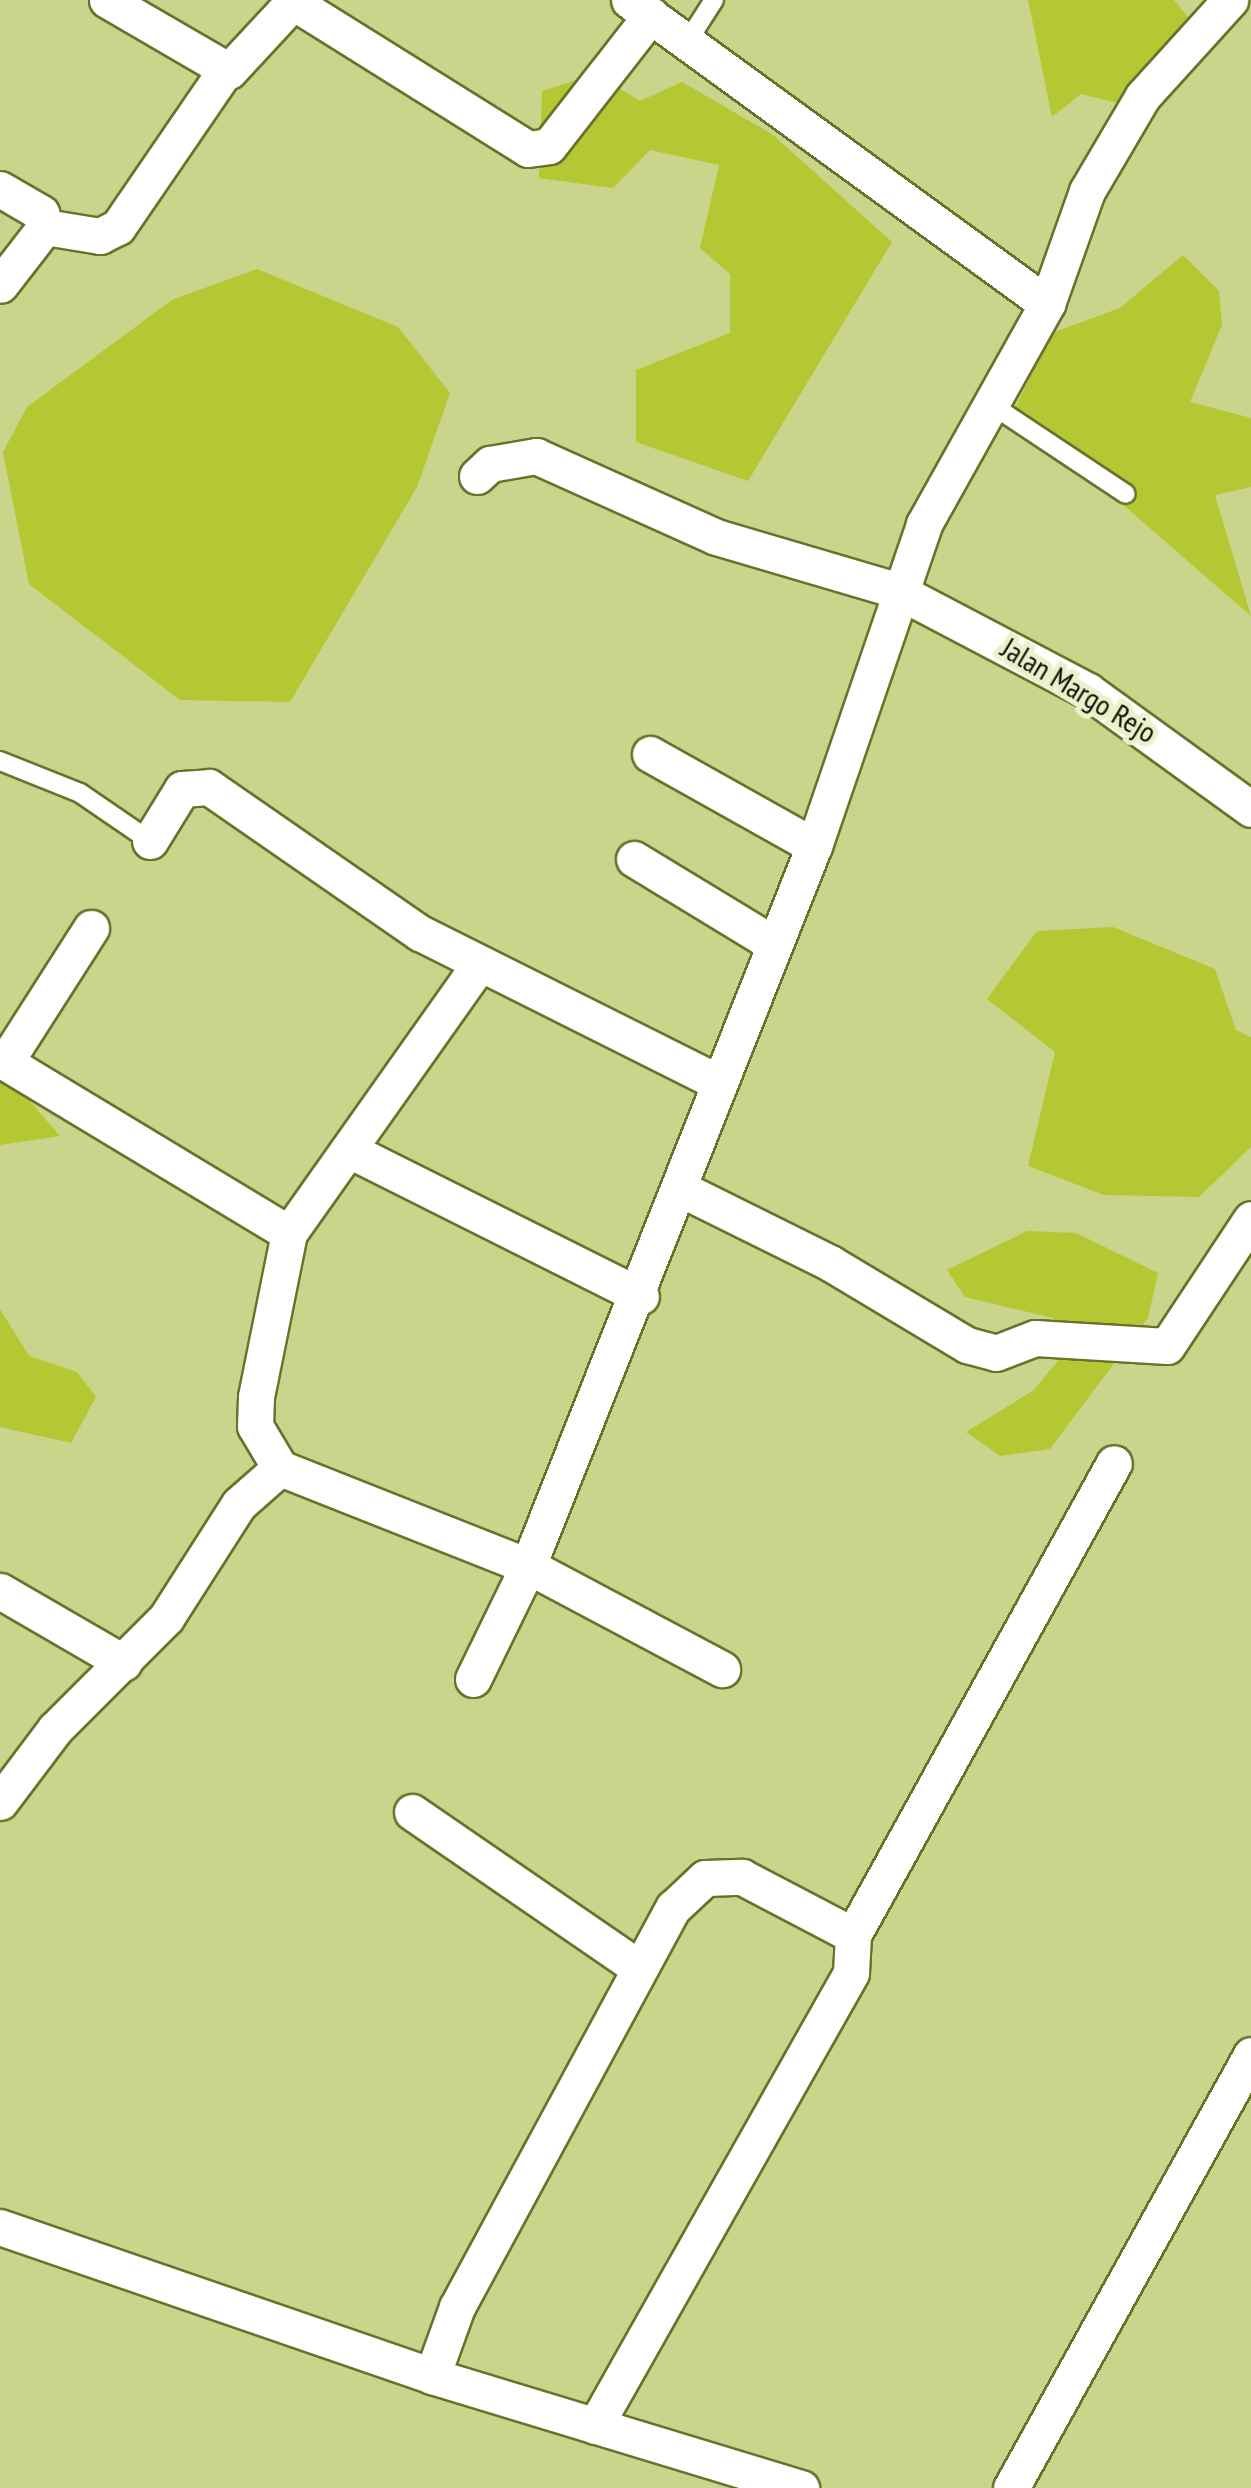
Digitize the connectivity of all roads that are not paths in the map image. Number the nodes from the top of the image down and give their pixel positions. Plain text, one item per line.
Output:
1 (107, 0) edge
2 (714, 0) edge
3 (1230, 0) edge
4 (640, 8) edge
5 (686, 42) junction
6 (225, 71) junction
7 (0, 188) edge
8 (45, 227) junction
9 (0, 285) edge
10 (1047, 304) junction
11 (989, 403) junction
12 (477, 476) dead end
13 (1126, 494) dead end
14 (896, 590) junction
15 (650, 754) dead end
16 (0, 760) edge
17 (1251, 808) edge
18 (150, 842) joint
19 (814, 846) junction
20 (634, 859) dead end
21 (91, 928) dead end
22 (774, 944) junction
23 (478, 965) junction
24 (3, 1060) edge
25 (717, 1082) junction
26 (353, 1152) junction
27 (678, 1188) junction
28 (1251, 1219) edge
29 (289, 1233) junction
30 (641, 1296) junction
31 (1114, 1463) dead end
32 (280, 1468) junction
33 (528, 1566) junction
34 (0, 1590) edge
35 (124, 1663) junction
36 (722, 1669) dead end
37 (473, 1679) dead end
38 (0, 1802) edge
39 (412, 1812) dead end
40 (853, 1935) junction
41 (636, 1966) junction
42 (1251, 2055) edge
43 (0, 2227) edge
44 (432, 2376) junction
45 (594, 2426) junction
46 (801, 2488) edge
47 (1011, 2488) edge

1 - 6 street
2 - 5 lane
3 - 10 street
4 - 5 street
4 - 6 street
5 - 10 street
6 - 8 street
7 - 8 street
8 - 9 street
10 - 11 street
11 - 13 lane
11 - 14 street
12 - 14 street, Jalan Margo Rejo
14 - 17 street, Jalan Margo Rejo
14 - 19 street
15 - 19 street
16 - 18 lane
18 - 23 street
19 - 22 street
20 - 22 street
21 - 24 street
22 - 25 street
23 - 25 street
23 - 26 street
24 - 29 street
25 - 27 street
26 - 29 street
26 - 30 street
27 - 28 street
27 - 30 street
29 - 32 street
30 - 33 street
31 - 40 street
32 - 33 street
32 - 35 street
33 - 36 street
33 - 37 street
34 - 35 street
35 - 38 street
39 - 41 street
40 - 41 street
40 - 45 street
41 - 44 street
42 - 47 street
43 - 44 street
44 - 45 street
45 - 46 street

